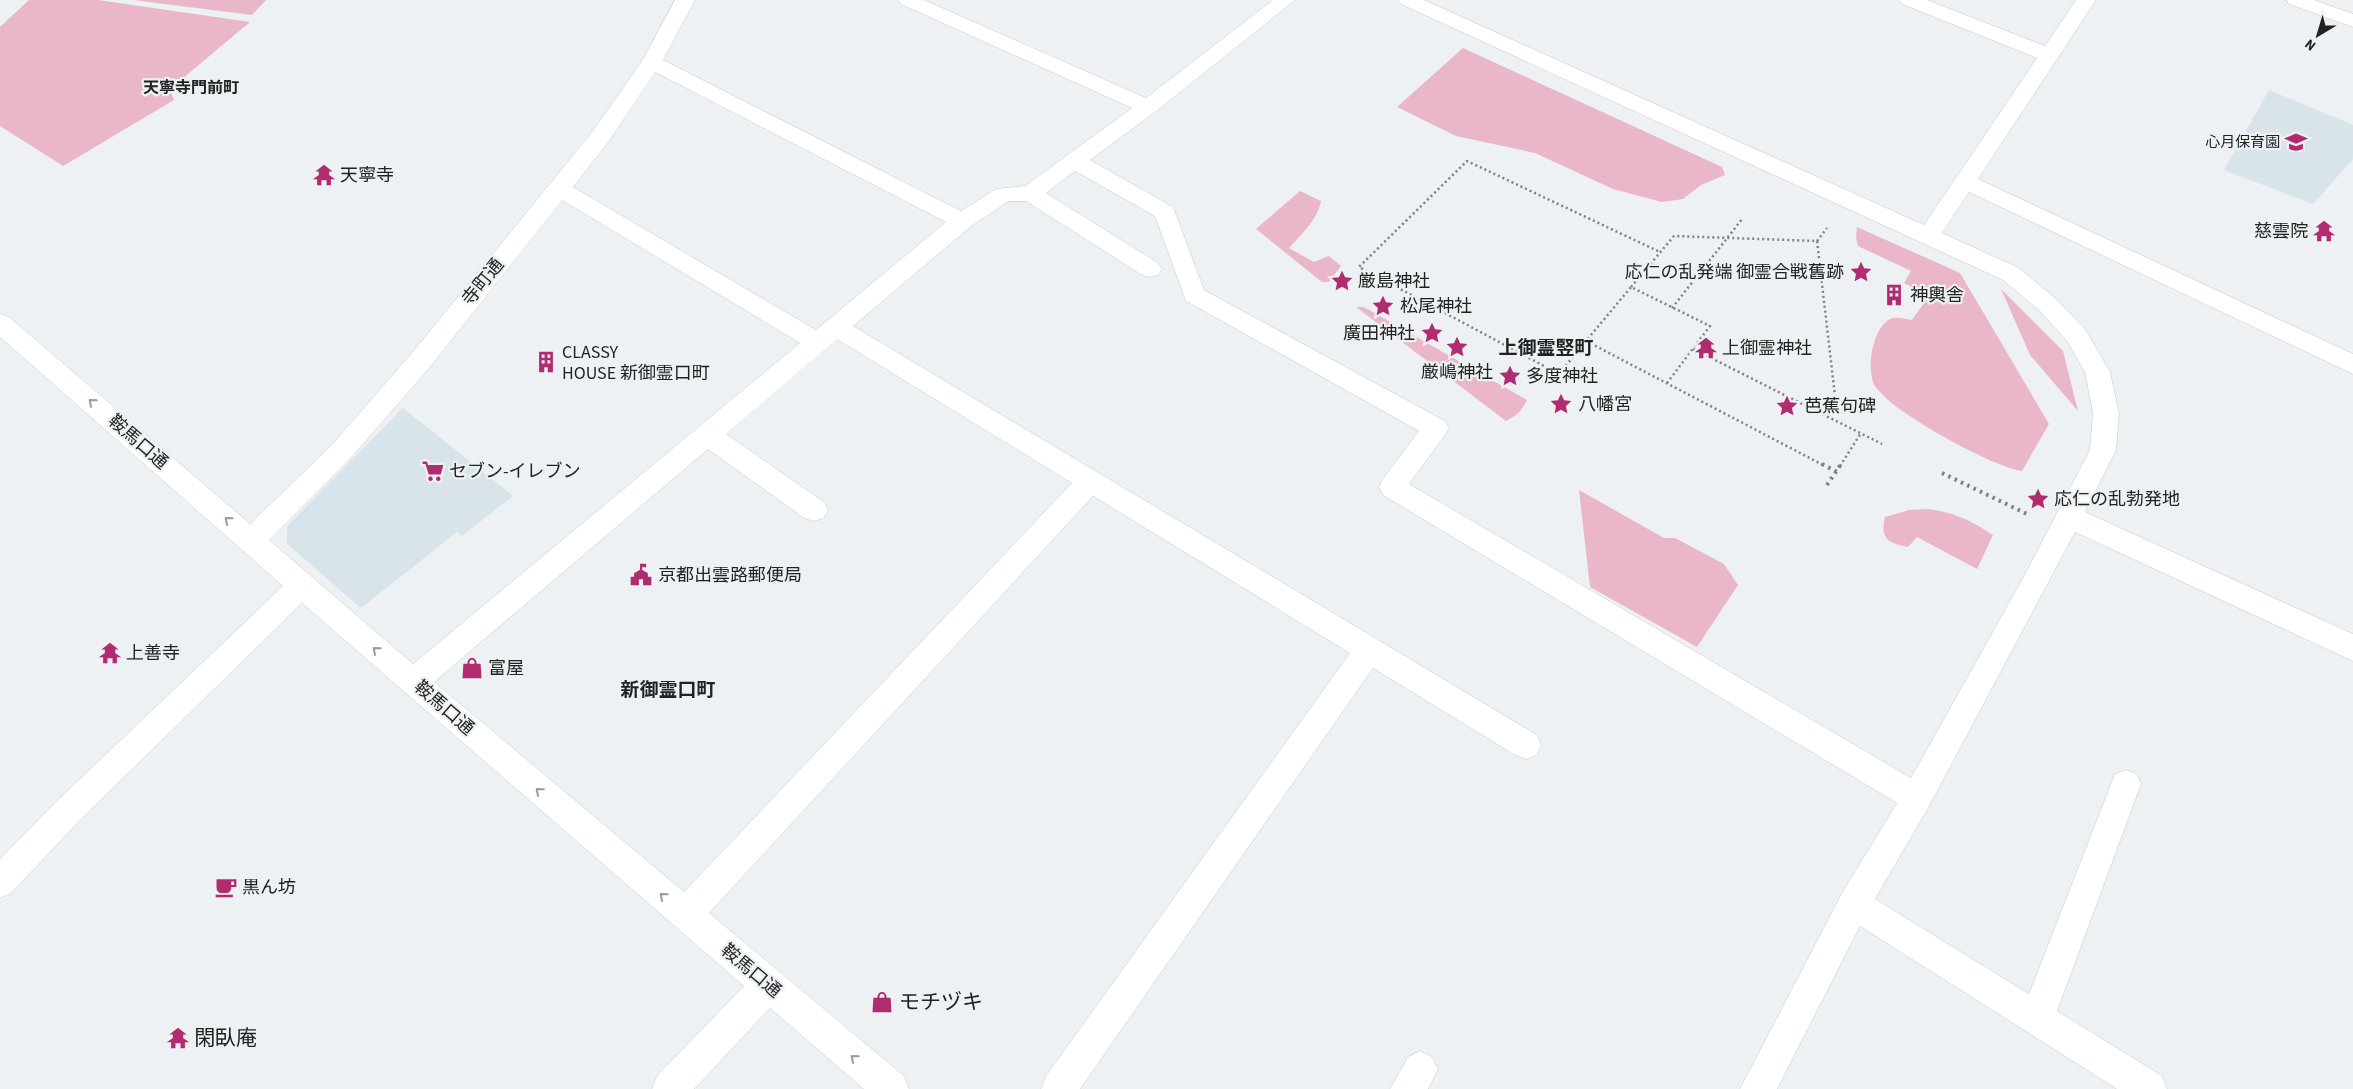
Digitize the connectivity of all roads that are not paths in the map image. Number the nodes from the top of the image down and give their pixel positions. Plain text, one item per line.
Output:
1 (908, 0) edge
2 (1286, 0) edge
3 (1408, 0) edge
4 (1909, 0) edge
5 (2086, 0) edge
6 (2296, 0) edge
7 (678, 1) edge
8 (2353, 21) edge
9 (2049, 55) junction
10 (652, 62) junction
11 (1148, 107) junction
12 (1075, 161) junction
13 (1964, 181) junction
14 (558, 188) junction
15 (1030, 193) junction
16 (962, 221) junction
17 (1928, 236) junction
18 (1150, 269) dead end
19 (0, 323) edge
20 (827, 335) junction
21 (2353, 365) edge
22 (708, 435) junction
23 (1089, 482) junction
24 (814, 510) dead end
25 (2066, 524) junction
26 (251, 540) junction
27 (302, 585) junction
28 (2353, 648) edge
29 (1369, 650) junction
30 (413, 682) junction
31 (1526, 745) dead end
32 (2126, 784) dead end
33 (1917, 798) junction
34 (0, 882) edge
35 (1854, 904) junction
36 (685, 916) junction
37 (768, 985) junction
38 (2037, 1018) junction
39 (670, 1089) edge
40 (891, 1089) edge
41 (1059, 1089) edge
42 (1758, 1089) edge
43 (2149, 1089) edge

1 - 11 street
2 - 11 street
3 - 17 street
4 - 9 street
5 - 9 street
6 - 8 street
7 - 10 street, 寺町通
9 - 13 street
10 - 14 street, 寺町通
10 - 16 street
11 - 12 street
12 - 15 street
12 - 33 street
13 - 17 street
13 - 21 street
14 - 20 street
14 - 26 street, 寺町通
15 - 16 street
15 - 18 street
16 - 20 street
17 - 25 street
26 -> 19 street, 鞍馬口通
20 - 22 street
20 - 23 street
22 - 24 street
22 - 30 street
23 - 29 street
23 - 36 street
25 - 28 street
25 - 33 street
26 - 27 street, 鞍馬口通
30 -> 27 street, 鞍馬口通
27 - 34 street
29 - 31 street
29 - 41 street
36 -> 30 street, 鞍馬口通
32 - 38 street
33 - 35 street
35 - 38 street
35 - 42 street
36 - 37 street, 鞍馬口通
37 - 39 street
40 -> 37 street, 鞍馬口通
38 - 43 street

